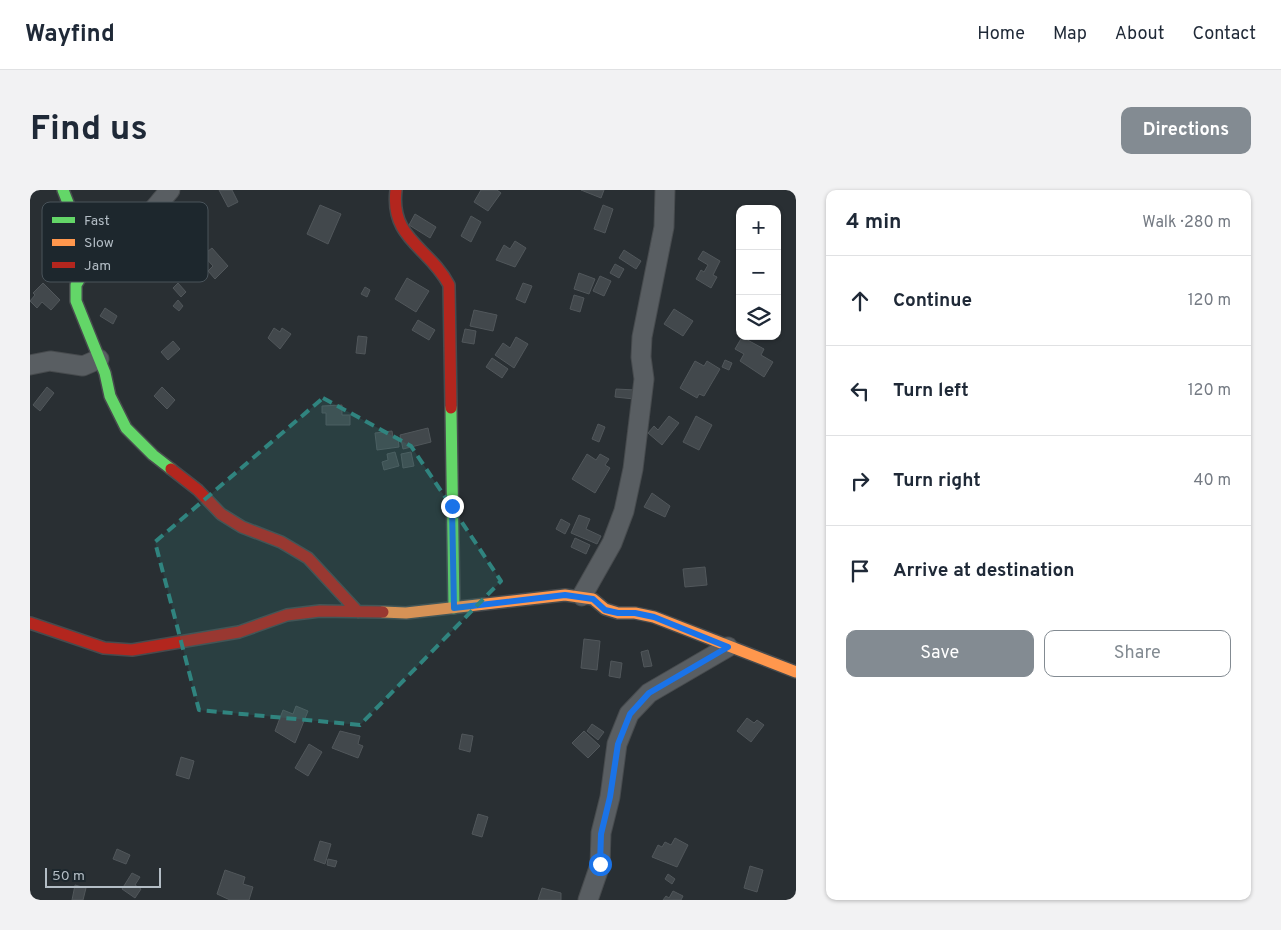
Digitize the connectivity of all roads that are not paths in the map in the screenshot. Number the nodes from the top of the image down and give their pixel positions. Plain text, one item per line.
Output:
1 (63, 190) edge
2 (170, 190) edge
3 (396, 190) edge
4 (665, 190) edge
5 (68, 202) edge
6 (160, 202) edge
7 (78, 282) edge
8 (99, 358) junction
9 (30, 365) edge
10 (582, 596) junction
11 (454, 608) junction
12 (358, 612) junction
13 (30, 622) edge
14 (728, 647) junction
15 (796, 672) edge
16 (588, 900) edge

1 - 5 street
2 - 6 street
3 - 11 street
4 - 10 street
7 - 8 street
8 - 9 street
8 - 12 street
10 - 11 street
10 - 14 street
11 - 12 street
12 - 13 street
14 - 15 street
14 - 16 street

